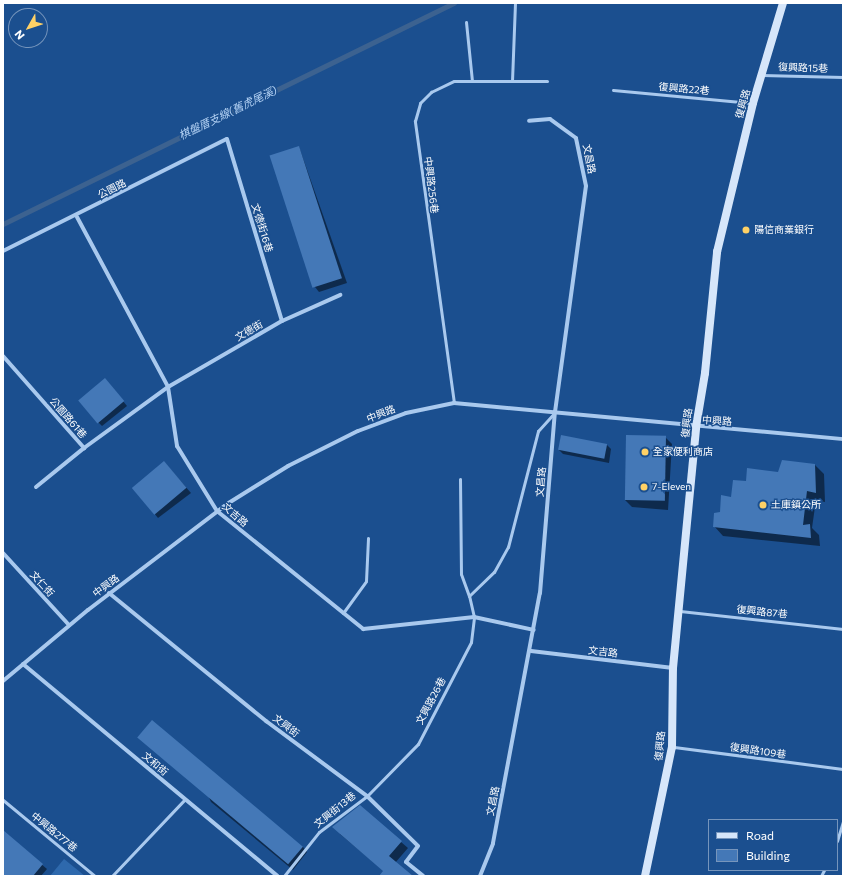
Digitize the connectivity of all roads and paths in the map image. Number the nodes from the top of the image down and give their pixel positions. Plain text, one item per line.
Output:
1 (516, 3) edge
2 (783, 3) edge
3 (466, 22) dead end
4 (762, 75) junction
5 (843, 78) edge
6 (472, 81) junction
7 (512, 81) junction
8 (547, 81) dead end
9 (613, 90) dead end
10 (753, 103) junction
11 (529, 121) dead end
12 (227, 140) joint
13 (77, 216) junction
14 (3, 251) edge
15 (340, 295) dead end
16 (282, 321) junction
17 (3, 356) edge
18 (168, 387) junction
19 (454, 403) junction
20 (555, 412) junction
21 (696, 427) junction
22 (843, 439) edge
23 (84, 448) junction
24 (460, 479) dead end
25 (36, 487) dead end
26 (217, 511) junction
27 (368, 538) dead end
28 (3, 552) edge
29 (109, 593) junction
30 (469, 596) junction
31 (679, 611) junction
32 (343, 612) junction
33 (474, 617) junction
34 (69, 625) junction
35 (843, 629) edge
36 (534, 630) junction
37 (531, 651) junction
38 (23, 664) junction
39 (673, 668) junction
40 (3, 681) edge
41 (672, 747) junction
42 (843, 769) edge
43 (367, 796) junction
44 (185, 799) junction
45 (3, 800) edge
46 (843, 821) edge
47 (838, 838) edge
48 (96, 876) edge
49 (112, 876) edge
50 (277, 876) edge
51 (284, 876) edge
52 (423, 876) edge
53 (480, 876) edge
54 (645, 876) edge

1 - 7 lane
2 - 4 main road, 復興路
3 - 6 lane
4 - 5 lane, 復興路15巷
4 - 10 main road, 復興路
6 - 7 lane, 中興路256巷
6 - 19 lane, 中興路256巷
7 - 8 lane, 中興路256巷
9 - 10 lane, 復興路22巷
10 - 21 main road, 復興路
11 - 20 street, 文昌路
12 - 13 street, 公園路
12 - 16 street, 文德街16巷
13 - 14 street, 公園路
13 - 18 street, 文吉路
15 - 16 street, 文德街
16 - 18 street, 文德街
17 - 23 street, 公園路61巷
18 - 23 street, 公園路61巷
18 - 26 street, 文吉路
19 - 20 street, 中興路
19 - 26 street, 中興路
20 - 21 street, 中興路
20 - 30 lane
20 - 36 street, 文昌路
21 - 22 street, 中興路
21 - 31 main road, 復興路
23 - 25 street
24 - 30 lane, 文興路26巷
26 - 29 street, 中興路
26 - 32 street, 文吉路
27 - 32 lane
28 - 34 street, 文仁街
29 - 34 street, 中興路
29 - 43 street, 文興街
30 - 33 lane, 文興路26巷
31 - 35 lane, 復興路87巷
31 - 39 main road, 復興路
32 - 33 street, 文吉路
33 - 36 street, 文吉路
33 - 43 lane, 文興路26巷
34 - 38 street, 中興路
36 - 37 street, 文昌路
37 - 39 street, 文吉路
37 - 53 street, 文昌路
38 - 40 street, 中興路
38 - 44 street, 文和街
39 - 41 main road, 復興路
41 - 42 lane, 復興路109巷
41 - 54 main road, 復興路
43 - 51 lane, 文興街13巷
43 - 52 street, 文興街
44 - 49 lane
44 - 50 street, 文和街
45 - 48 lane, 中興路277巷
46 - 47 lane

